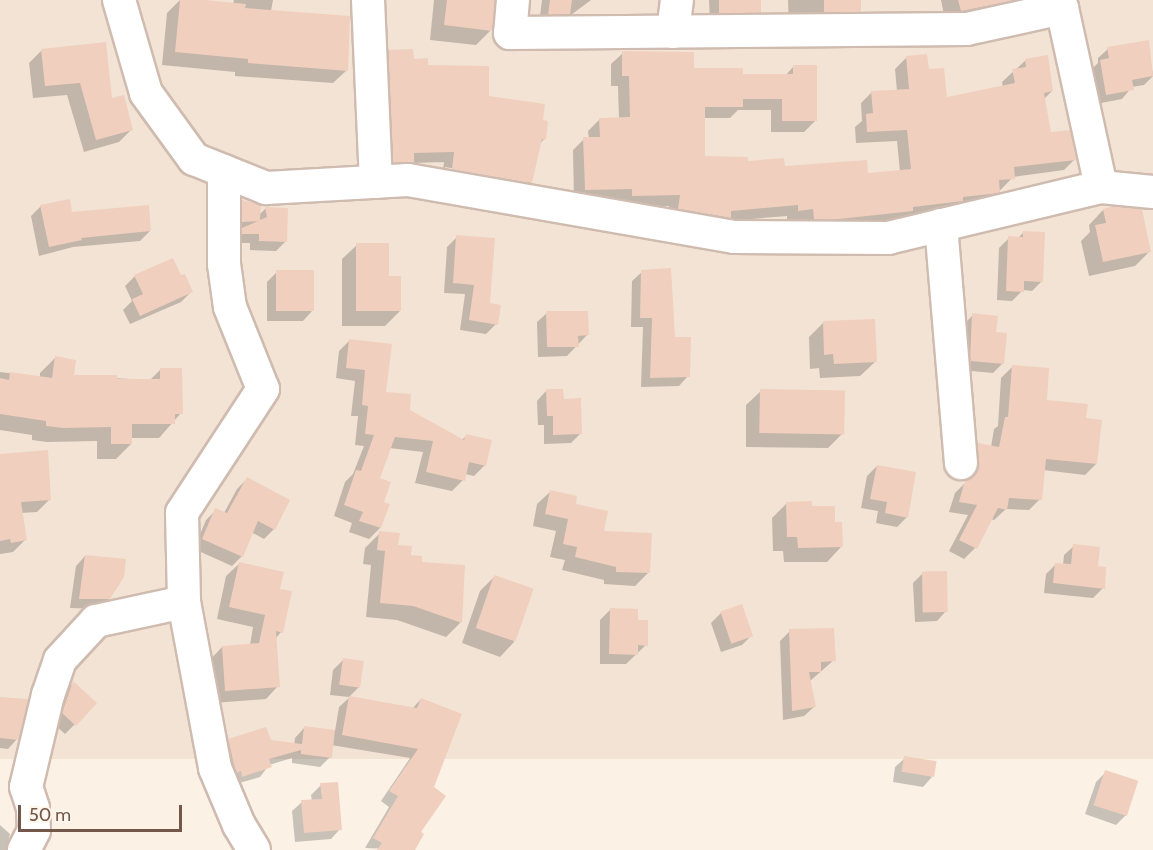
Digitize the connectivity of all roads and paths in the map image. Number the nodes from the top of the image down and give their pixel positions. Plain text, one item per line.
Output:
1 (119, 0) edge
2 (368, 0) edge
3 (513, 0) edge
4 (677, 0) edge
5 (1060, 4) edge
6 (673, 32) junction
7 (224, 171) junction
8 (376, 182) junction
9 (1101, 187) junction
10 (1153, 192) edge
11 (941, 225) junction
12 (961, 463) dead end
13 (184, 602) junction
14 (24, 850) edge
15 (254, 850) edge

1 - 7 street
2 - 8 street
3 - 6 street
4 - 6 street
5 - 6 street
5 - 9 street
7 - 8 street
7 - 13 street
8 - 11 street
9 - 10 street
9 - 11 street
11 - 12 street
13 - 14 street
13 - 15 street

